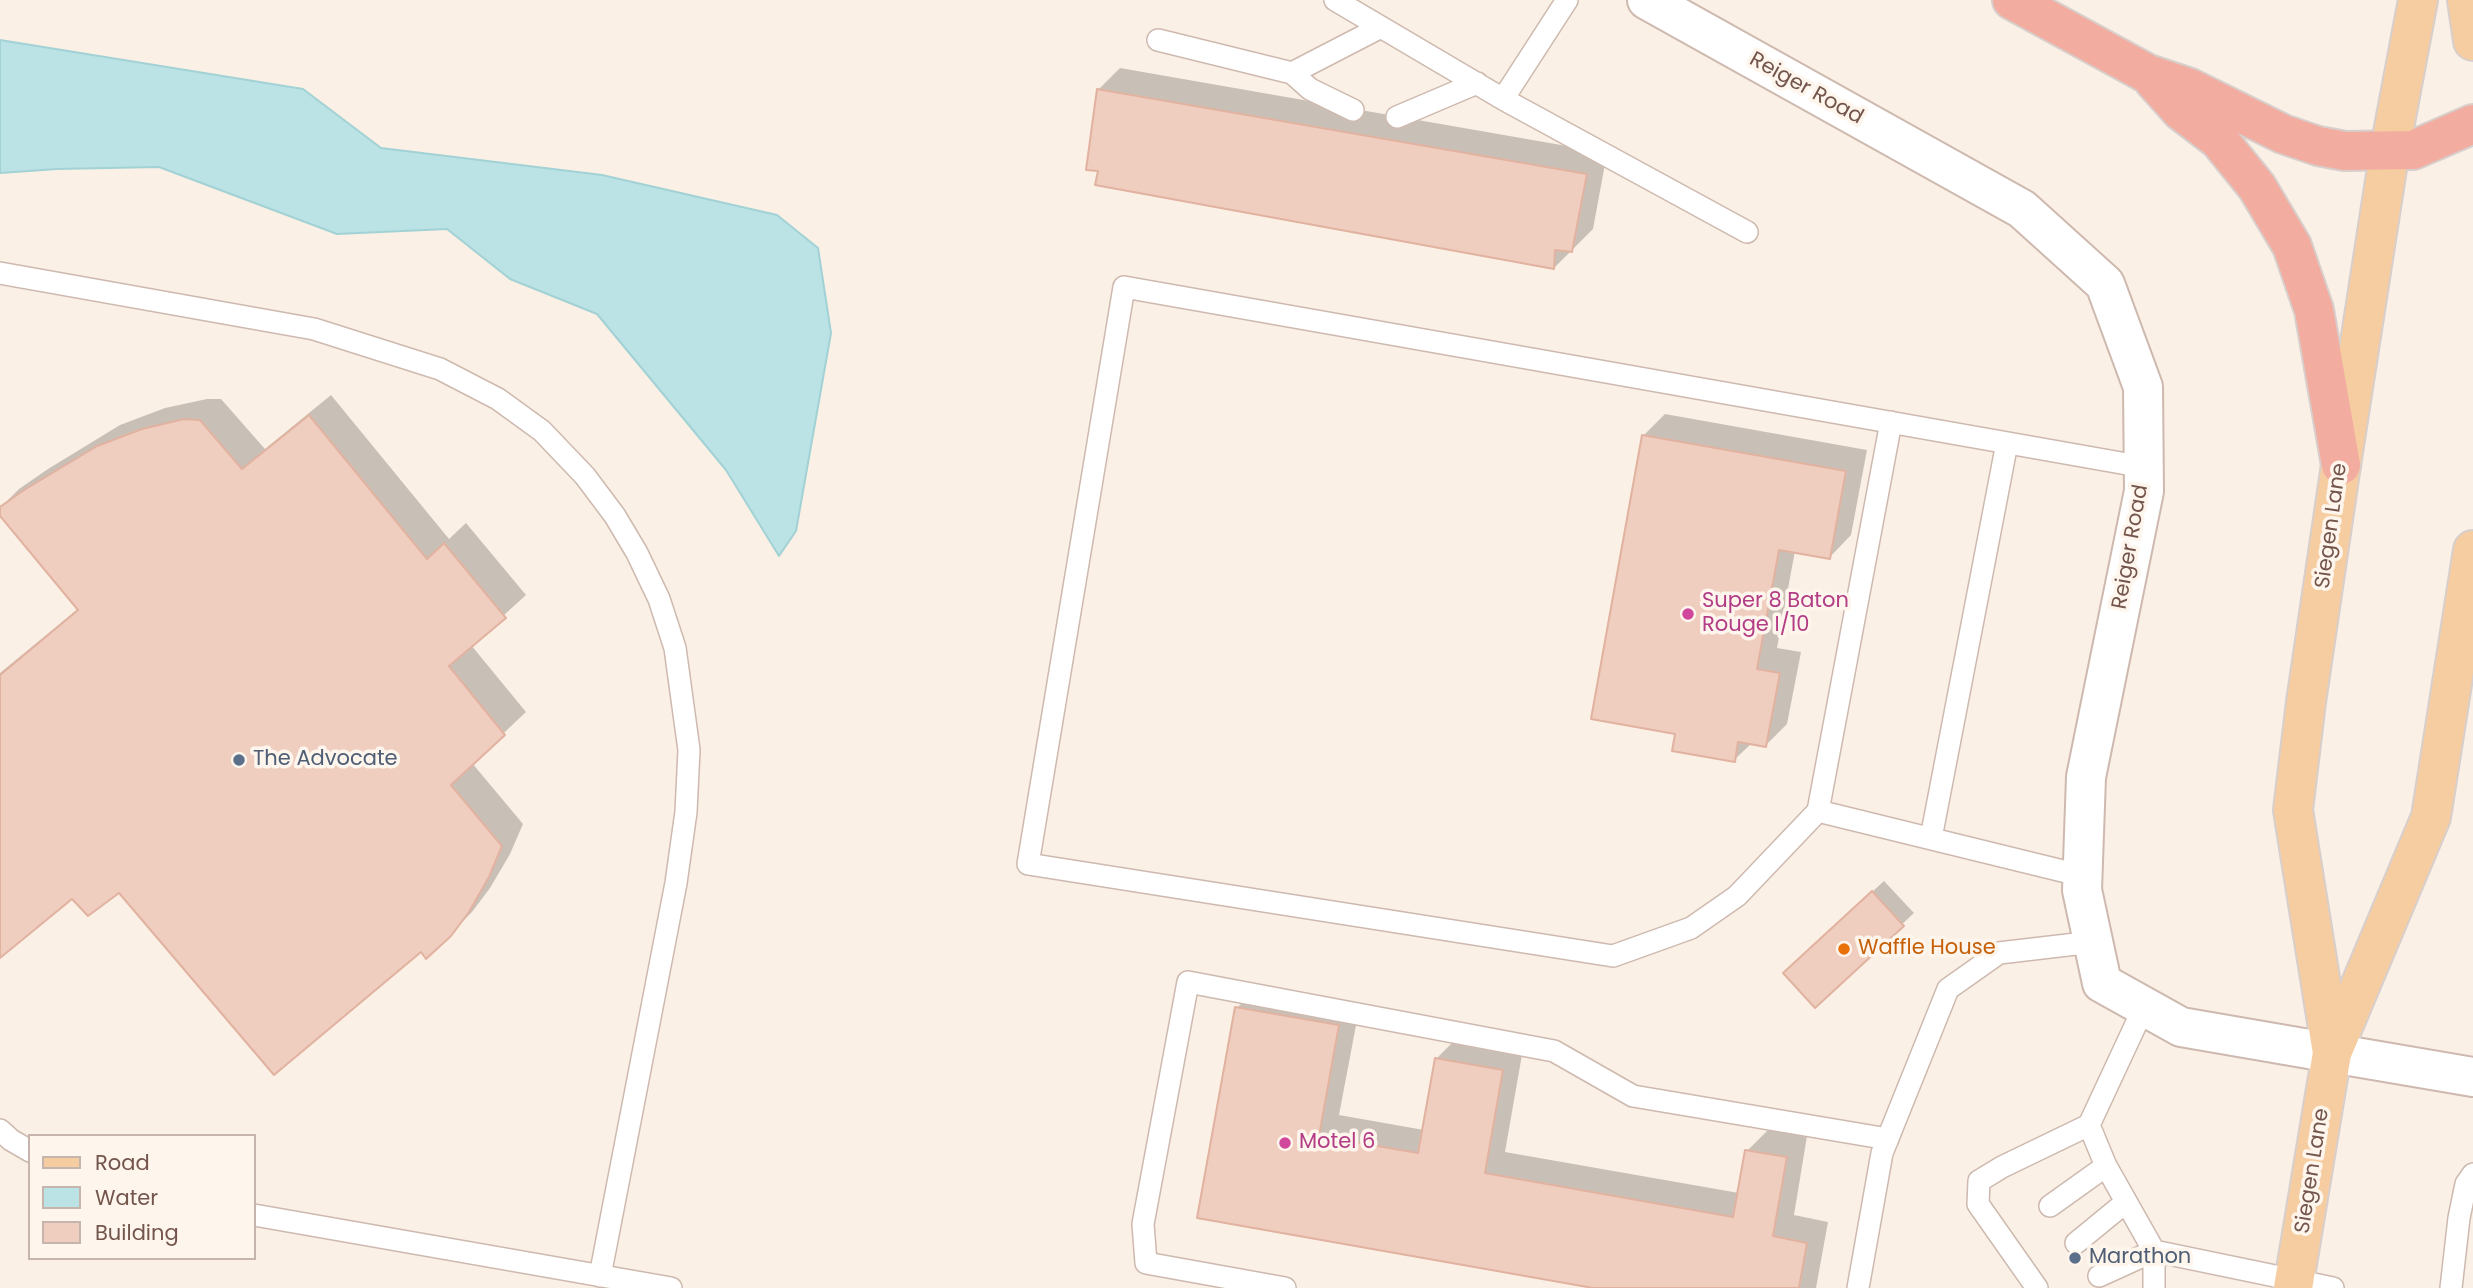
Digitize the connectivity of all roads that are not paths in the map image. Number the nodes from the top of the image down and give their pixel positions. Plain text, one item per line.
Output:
1 (1335, 0) edge
2 (1567, 0) edge
3 (1647, 0) edge
4 (2012, 0) edge
5 (2418, 0) edge
6 (2467, 0) edge
7 (1381, 27) junction
8 (1158, 40) dead end
9 (2473, 41) edge
10 (1292, 73) junction
11 (2148, 74) junction
12 (1477, 83) junction
13 (1503, 99) junction
14 (1353, 110) dead end
15 (1397, 117) dead end
16 (2473, 124) edge
17 (2390, 149) junction
18 (1747, 232) dead end
19 (0, 273) edge
20 (1891, 422) junction
21 (2007, 443) junction
22 (2341, 465) junction
23 (2144, 467) junction
24 (2473, 550) edge
25 (2465, 628) edge
26 (1818, 811) junction
27 (1931, 838) junction
28 (2083, 876) junction
29 (2093, 942) junction
30 (2144, 1007) junction
31 (2332, 1053) junction
32 (2473, 1077) edge
33 (2089, 1125) junction
34 (0, 1130) edge
35 (1888, 1139) junction
36 (28, 1150) edge
37 (2106, 1166) junction
38 (2473, 1174) edge
39 (2126, 1202) junction
40 (2050, 1206) dead end
41 (256, 1215) edge
42 (2466, 1219) edge
43 (2076, 1243) dead end
44 (2154, 1251) junction
45 (600, 1276) junction
46 (2099, 1276) dead end
47 (2036, 1278) edge
48 (2459, 1282) edge
49 (2294, 1284) edge
50 (671, 1288) edge
51 (1285, 1288) edge
52 (1858, 1288) edge
53 (2154, 1288) edge
54 (2333, 1288) edge

1 - 7 lane
2 - 13 lane
3 - 23 street, Reiger Road
4 - 11 highway
5 - 17 main road, Siegen Lane
6 - 9 main road
7 - 10 lane
7 - 12 lane
8 - 10 lane
10 - 14 lane
11 - 17 highway
11 - 22 highway
12 - 13 lane
12 - 15 lane
13 - 18 lane
16 - 17 highway
17 - 22 main road, Siegen Lane
19 - 45 lane
20 - 21 lane
20 - 26 lane
20 - 26 lane
21 - 23 lane
21 - 27 lane
22 - 31 main road, Siegen Lane
23 - 28 street, Reiger Road
24 - 25 main road, Siegen Lane
25 - 31 main road, Siegen Lane
26 - 27 lane
27 - 28 lane
28 - 29 street, Reiger Road
29 - 30 street, Reiger Road
29 - 35 lane
30 - 31 street, Reiger Road
30 - 33 lane
31 - 32 street, Reiger Road
31 - 49 main road, Siegen Lane
33 - 37 lane
33 - 47 lane
34 - 36 lane
35 - 51 lane
35 - 52 lane
37 - 39 lane
37 - 40 lane
38 - 42 lane
39 - 43 lane
39 - 44 lane
41 - 45 lane
42 - 48 lane
44 - 46 lane
44 - 49 lane
44 - 53 lane
45 - 50 lane
49 - 54 lane

